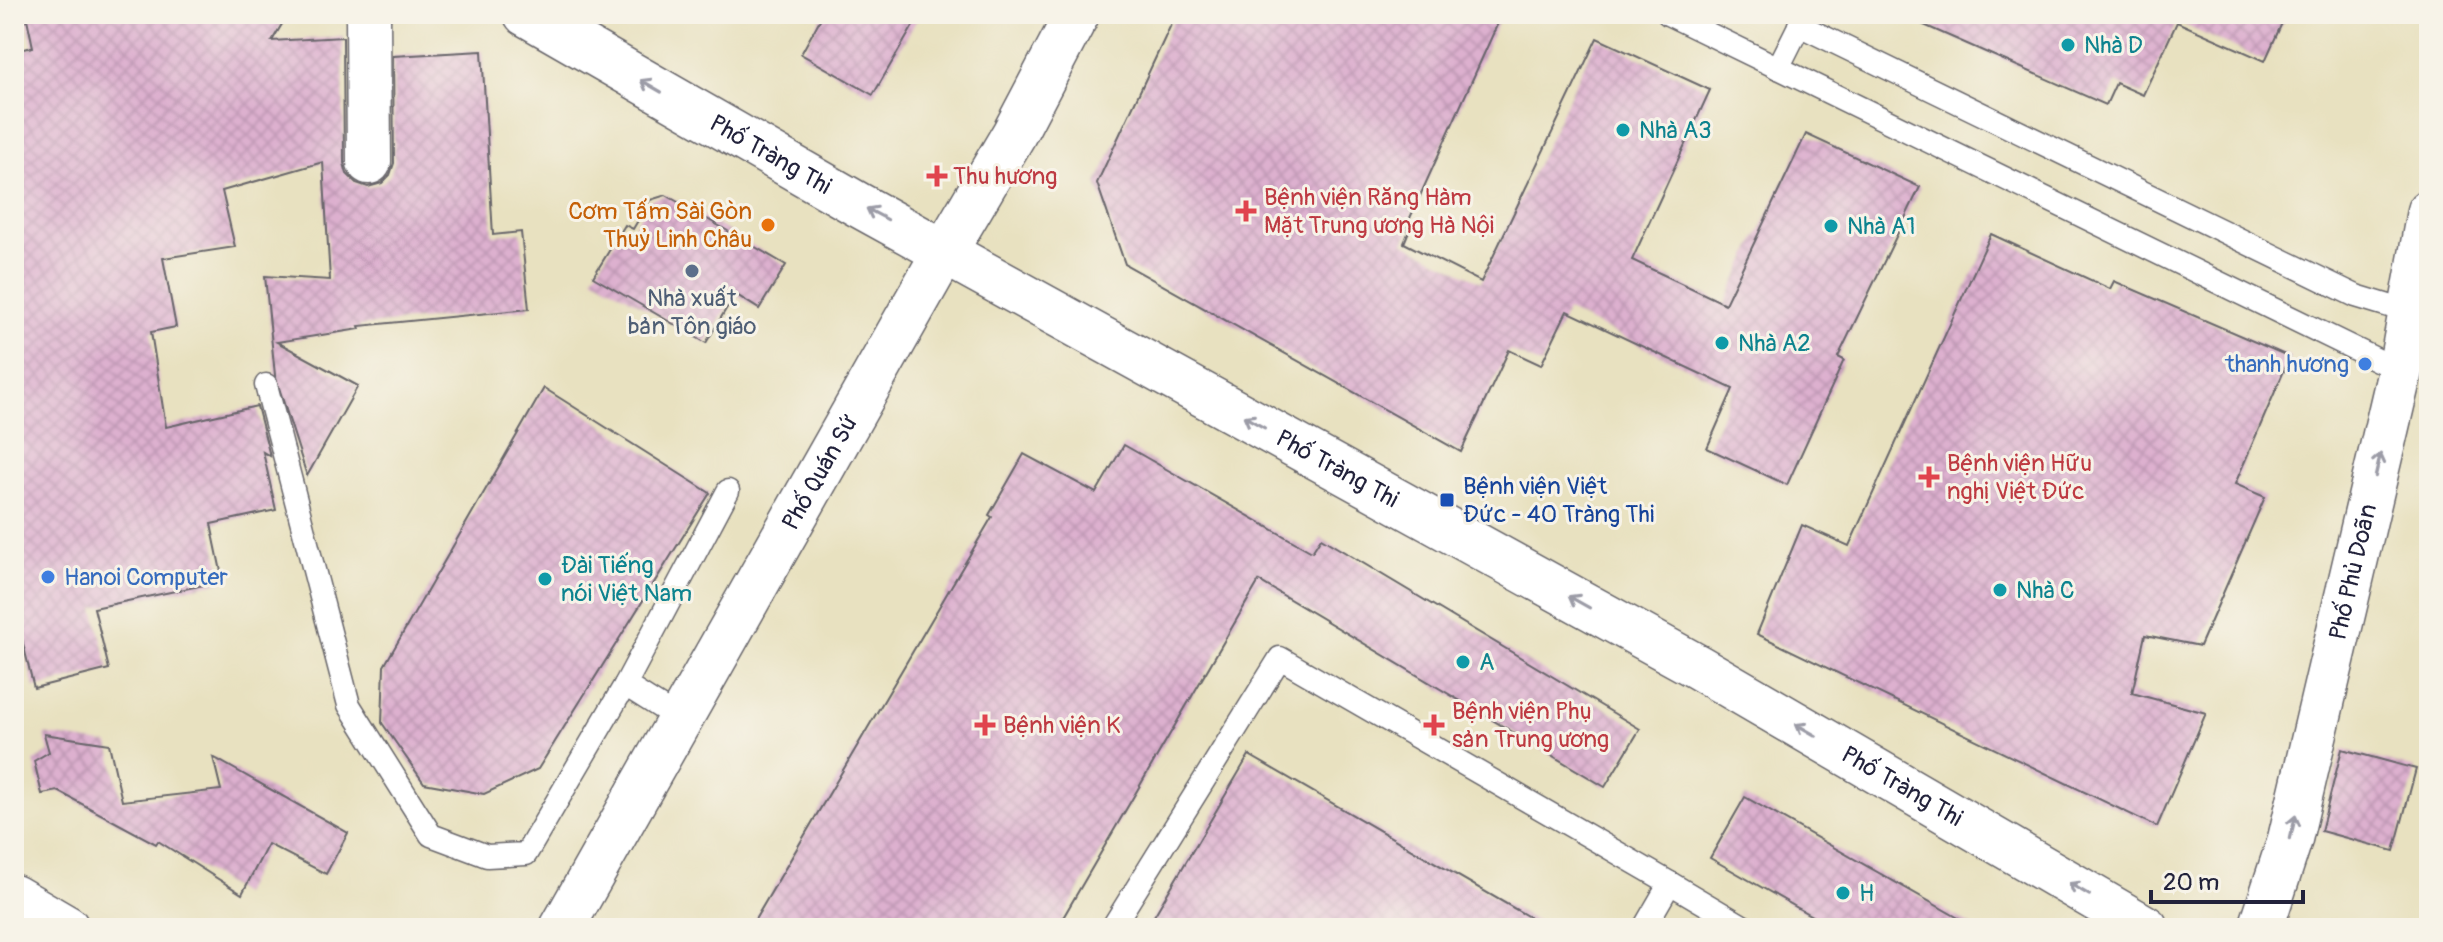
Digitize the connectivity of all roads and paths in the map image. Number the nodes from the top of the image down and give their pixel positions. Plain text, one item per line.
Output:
1 (368, 14) edge
2 (526, 14) edge
3 (1077, 14) edge
4 (1668, 14) edge
5 (1802, 19) edge
6 (1778, 68) junction
7 (369, 162) dead end
8 (2429, 211) edge
9 (945, 251) junction
10 (2412, 313) junction
11 (2400, 371) junction
12 (266, 385) dead end
13 (728, 491) dead end
14 (625, 685) junction
15 (682, 721) junction
16 (1670, 883) junction
17 (14, 899) edge
18 (21, 928) edge
19 (67, 928) edge
20 (562, 928) edge
21 (1112, 928) edge
22 (1644, 928) edge
23 (1746, 928) edge
24 (2146, 928) edge
25 (2261, 928) edge

1 - 7 street
9 -> 2 street, Phố Tràng Thi
3 - 9 street, Phố Quán Sứ
4 - 6 lane
5 - 6 lane
5 - 10 lane
6 - 11 lane
8 - 10 street, Phố Phủ Doãn
9 - 15 street, Phố Quán Sứ
24 -> 9 street, Phố Tràng Thi
10 - 11 street, Phố Phủ Doãn
25 -> 11 street, Phố Phủ Doãn
12 - 14 lane
13 - 14 lane
14 - 15 lane
15 - 20 street, Phố Quán Sứ
16 - 21 lane
16 - 22 lane
16 - 23 lane
17 - 18 street
17 - 19 street

